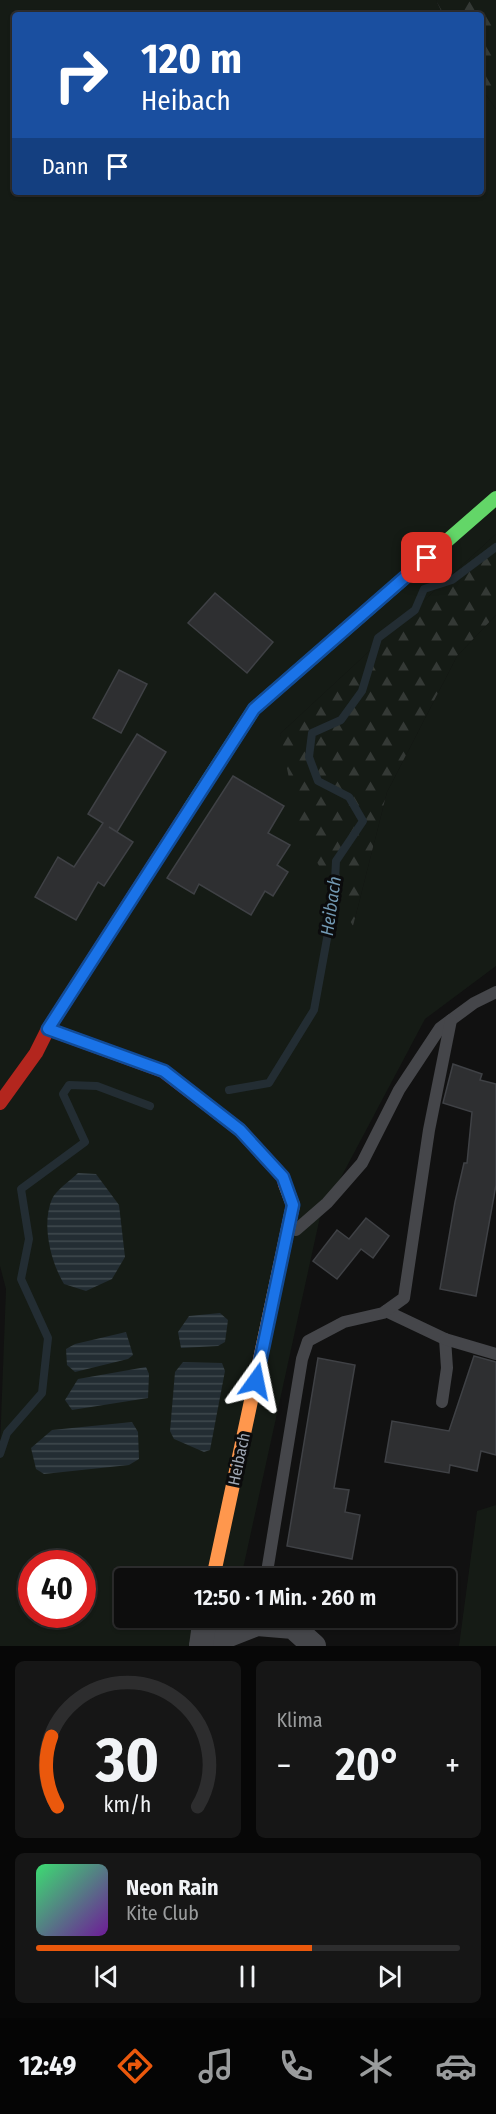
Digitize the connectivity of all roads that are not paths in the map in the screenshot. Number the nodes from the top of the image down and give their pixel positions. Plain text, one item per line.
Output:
1 (496, 498) edge
2 (496, 992) edge
3 (452, 1020) junction
4 (48, 1029) junction
5 (0, 1103) edge
6 (286, 1239) junction
7 (386, 1311) junction
8 (445, 1339) junction
9 (496, 1354) edge
10 (442, 1402) dead end
11 (215, 1568) edge
12 (268, 1568) edge
13 (203, 1628) edge
14 (201, 1646) edge
15 (314, 1646) edge

1 - 4 street
2 - 3 lane
3 - 6 lane
3 - 7 lane
4 - 5 street
4 - 6 street, Heibach
6 - 11 street, Heibach
7 - 8 lane
7 - 12 lane
8 - 9 lane
8 - 10 lane
13 - 14 street
14 - 15 street

